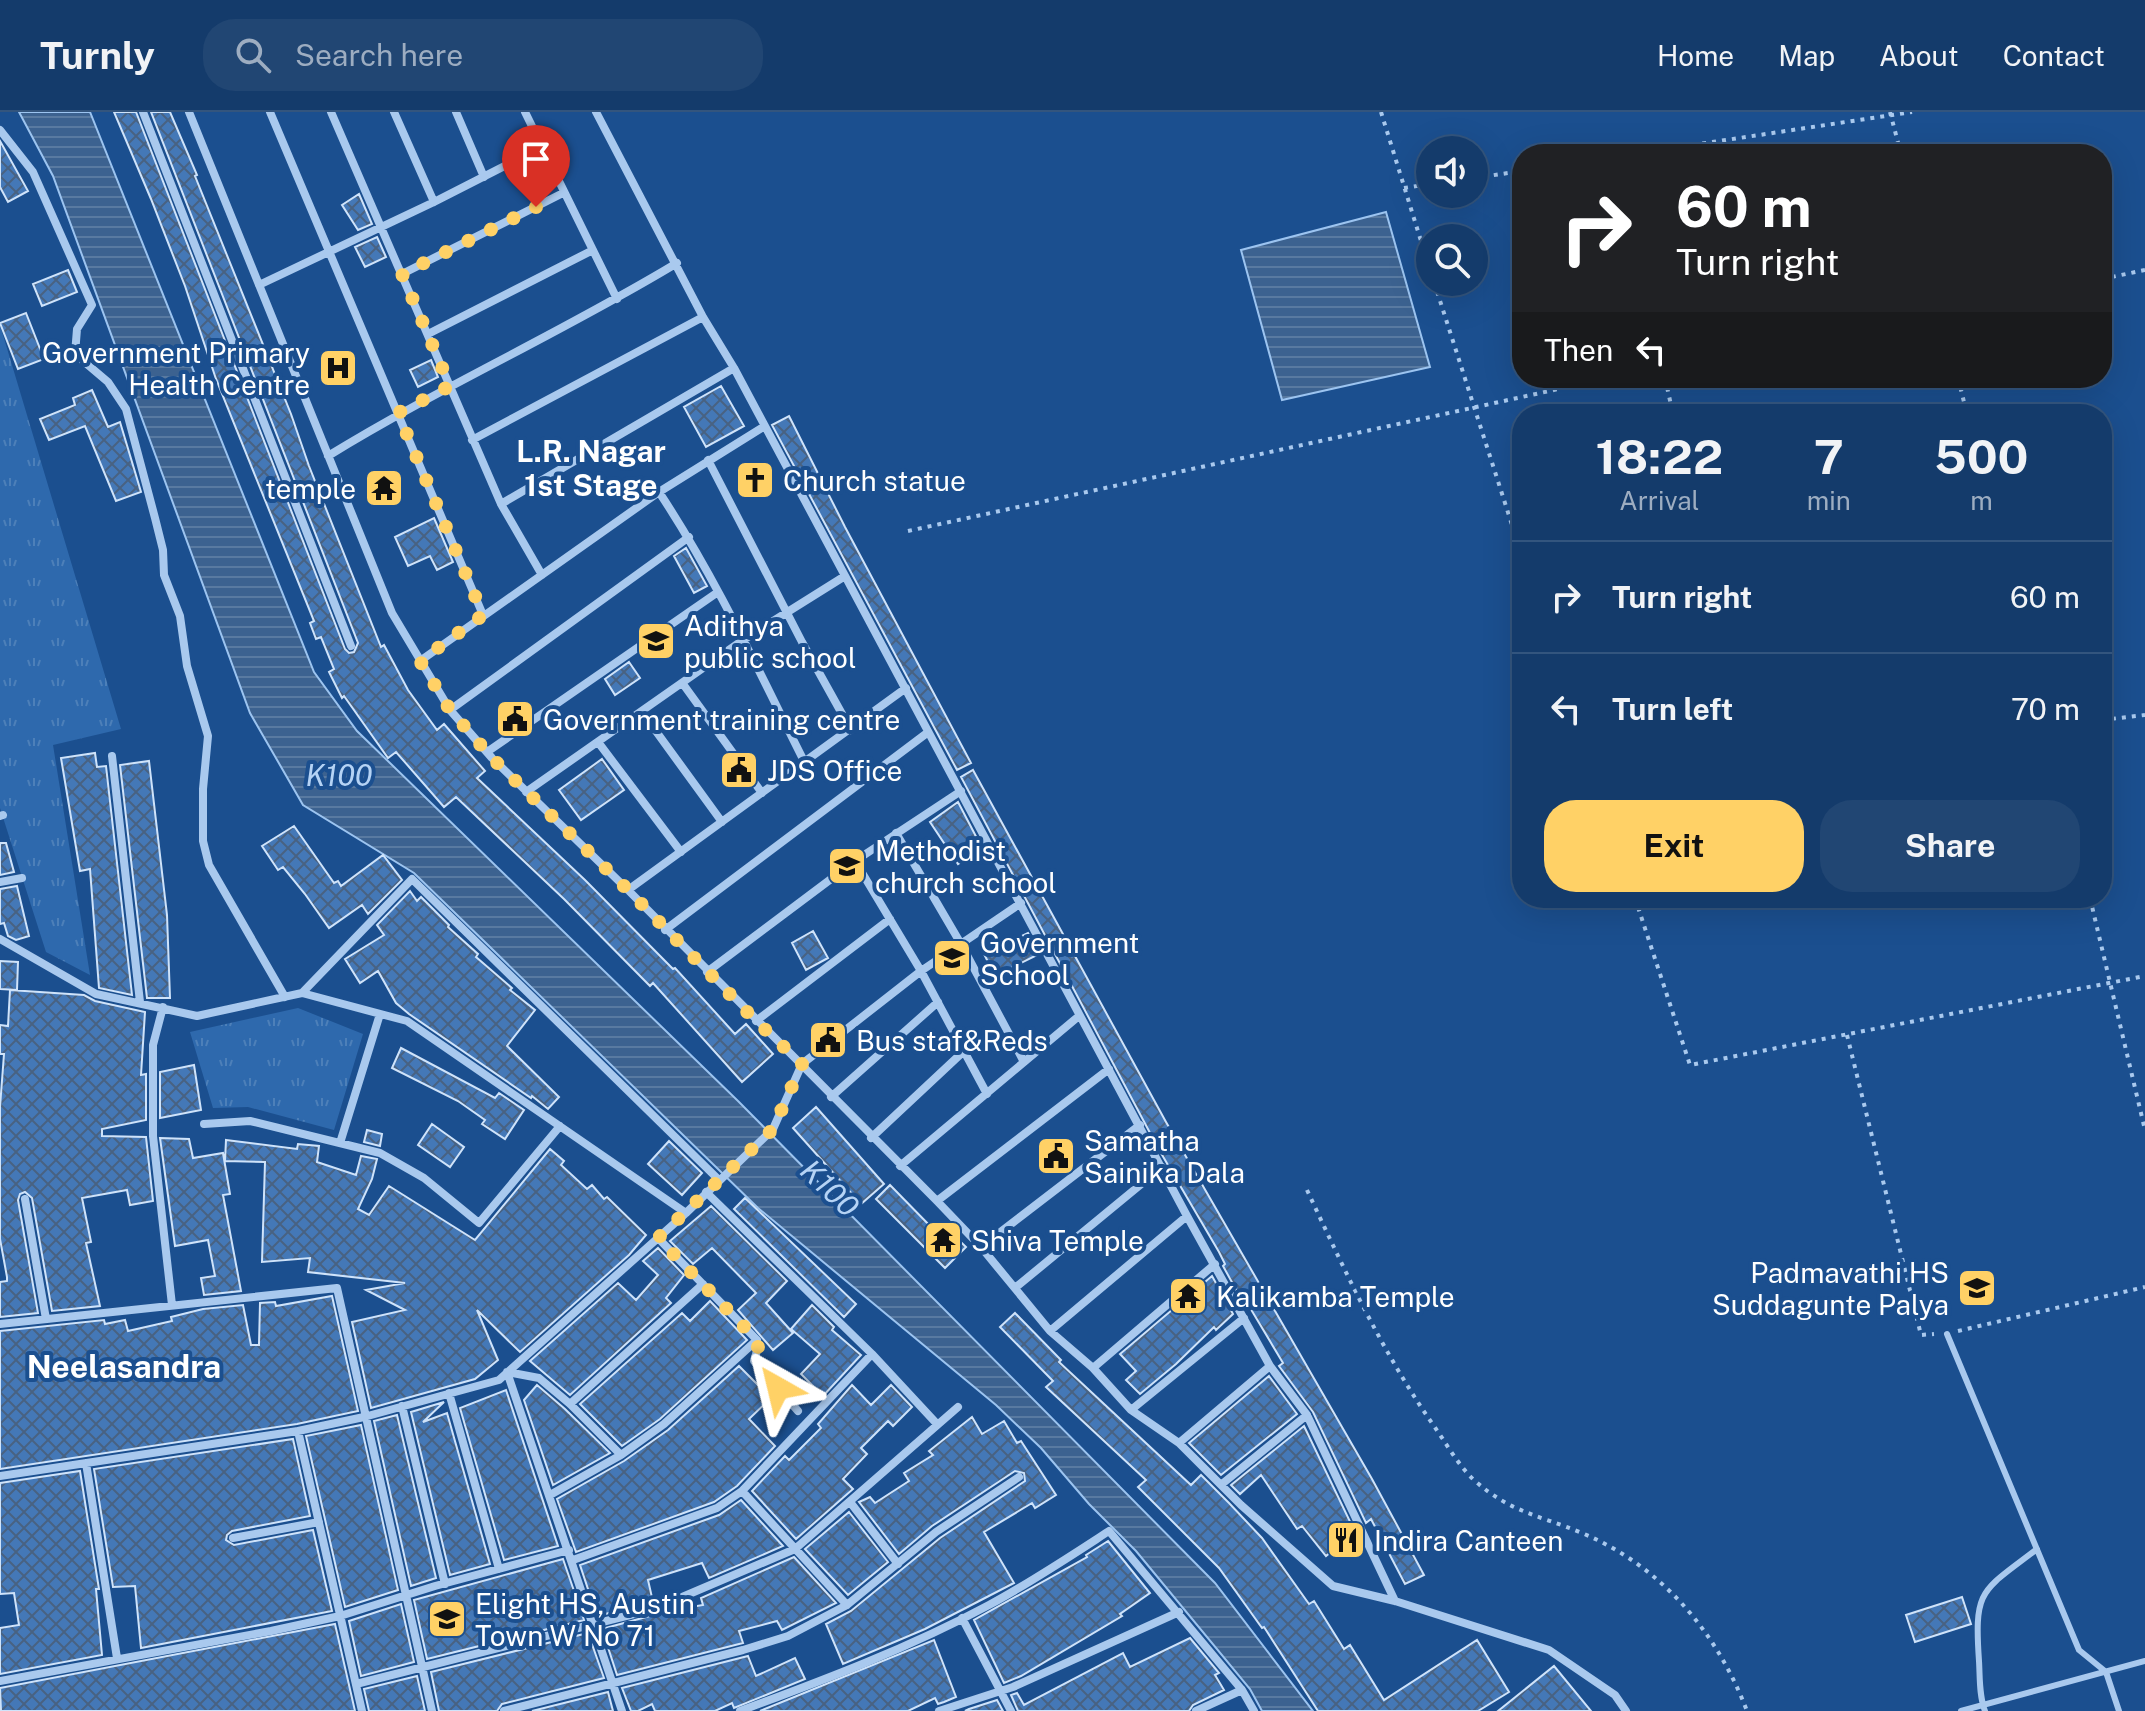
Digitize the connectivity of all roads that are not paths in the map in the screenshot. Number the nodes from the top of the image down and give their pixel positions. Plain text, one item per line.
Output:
1 (143, 112) edge
2 (189, 112) edge
3 (270, 112) edge
4 (331, 112) edge
5 (394, 112) edge
6 (456, 112) edge
7 (525, 112) edge
8 (596, 112) edge
9 (0, 130) edge
10 (542, 147) junction
11 (484, 177) junction
12 (563, 193) junction
13 (434, 202) junction
14 (382, 225) junction
15 (593, 250) junction
16 (329, 251) junction
17 (677, 263) junction
18 (402, 274) junction
19 (259, 285) junction
20 (617, 299) junction
21 (703, 317) junction
22 (428, 334) junction
23 (734, 368) junction
24 (450, 386) junction
25 (398, 413) junction
26 (765, 426) junction
27 (472, 440) junction
28 (328, 456) junction
29 (708, 460) junction
30 (659, 492) junction
31 (501, 504) junction
32 (689, 537) junction
33 (542, 575) junction
34 (845, 576) junction
35 (718, 592) junction
36 (787, 610) junction
37 (483, 615) junction
38 (743, 640) junction
39 (351, 646) dead end
40 (420, 661) junction
41 (683, 684) junction
42 (906, 688) junction
43 (450, 710) junction
44 (642, 712) junction
45 (851, 730) junction
46 (927, 733) junction
47 (598, 742) junction
48 (487, 752) junction
49 (112, 756) dead end
50 (805, 763) junction
51 (961, 791) junction
52 (526, 792) junction
53 (762, 793) junction
54 (722, 822) junction
55 (896, 833) junction
56 (681, 852) junction
57 (855, 861) junction
58 (22, 878) dead end
59 (0, 882) edge
60 (628, 890) junction
61 (1021, 903) junction
62 (890, 919) junction
63 (665, 930) junction
64 (0, 939) edge
65 (961, 944) junction
66 (921, 971) junction
67 (707, 972) junction
68 (302, 993) junction
69 (285, 997) junction
70 (140, 1002) junction
71 (938, 1002) junction
72 (163, 1007) junction
73 (380, 1014) junction
74 (1079, 1016) junction
75 (756, 1021) junction
76 (964, 1051) junction
77 (1024, 1062) junction
78 (802, 1064) junction
79 (1109, 1069) junction
80 (987, 1094) junction
81 (831, 1097) junction
82 (204, 1124) dead end
83 (1140, 1125) junction
84 (560, 1126) junction
85 (871, 1138) junction
86 (340, 1143) junction
87 (900, 1166) junction
88 (1162, 1167) junction
89 (719, 1180) junction
90 (706, 1192) junction
91 (25, 1199) dead end
92 (937, 1201) junction
93 (686, 1213) junction
94 (1187, 1216) junction
95 (658, 1238) junction
96 (981, 1247) junction
97 (1215, 1264) junction
98 (703, 1284) junction
99 (1015, 1288) junction
100 (172, 1305) junction
101 (1244, 1318) junction
102 (46, 1319) junction
103 (0, 1324) edge
104 (1050, 1331) junction
105 (1947, 1334) road end
106 (757, 1340) junction
107 (872, 1354) junction
108 (1270, 1366) junction
109 (1093, 1368) junction
110 (507, 1372) junction
111 (449, 1393) junction
112 (570, 1404) junction
113 (402, 1406) junction
114 (958, 1407) dead end
115 (1131, 1410) junction
116 (798, 1411) dead end
117 (1307, 1415) junction
118 (364, 1417) junction
119 (937, 1424) junction
120 (298, 1431) junction
121 (1179, 1443) junction
122 (621, 1455) junction
123 (86, 1463) junction
124 (0, 1476) edge
125 (1019, 1477) dead end
126 (1222, 1484) junction
127 (742, 1491) junction
128 (550, 1495) junction
129 (850, 1502) junction
130 (319, 1522) junction
131 (233, 1538) dead end
132 (795, 1549) junction
133 (2037, 1549) junction
134 (569, 1550) junction
135 (573, 1560) junction
136 (898, 1564) junction
137 (499, 1569) junction
138 (445, 1584) junction
139 (405, 1598) junction
140 (1395, 1601) junction
141 (847, 1605) junction
142 (1179, 1612) junction
143 (340, 1616) junction
144 (962, 1618) junction
145 (593, 1624) junction
146 (117, 1658) junction
147 (2145, 1661) edge
148 (422, 1667) junction
149 (2106, 1672) junction
150 (0, 1681) edge
151 (356, 1684) junction
152 (613, 1684) junction
153 (1242, 1690) junction
154 (1000, 1691) junction
155 (1984, 1708) edge
156 (362, 1711) edge
157 (432, 1711) edge
158 (504, 1711) edge
159 (622, 1711) edge
160 (740, 1711) edge
161 (939, 1711) edge
162 (1011, 1711) edge
163 (1196, 1711) edge
164 (1254, 1711) edge
165 (1626, 1711) edge
166 (1961, 1711) edge
167 (2119, 1711) edge

1 - 39 street
2 - 19 street
3 - 16 street
4 - 14 street
5 - 13 street
6 - 11 street
7 - 10 street
8 - 17 street
9 - 69 street
10 - 11 street
10 - 12 street
11 - 13 street
12 - 15 street
12 - 18 street
13 - 14 street
14 - 16 street
14 - 18 street
15 - 20 street
15 - 22 street
16 - 19 street
16 - 25 street
17 - 20 street
17 - 21 street
18 - 22 street
19 - 28 street
20 - 24 street
21 - 23 street
21 - 27 street
22 - 24 street
23 - 26 street
23 - 31 street
24 - 25 street
24 - 27 street
25 - 28 street
25 - 37 street
26 - 29 street
26 - 34 street
27 - 31 street
28 - 40 street
29 - 30 street
29 - 36 street
30 - 32 street
30 - 33 street
31 - 33 street
32 - 35 street
32 - 43 street
33 - 37 street
34 - 36 street
34 - 42 street
35 - 38 street
35 - 48 street
36 - 38 street
36 - 45 street
37 - 40 street
38 - 41 street
38 - 50 street
40 - 43 street
41 - 44 street
41 - 53 street
42 - 45 street
42 - 46 street
43 - 48 street
44 - 47 street
44 - 54 street
45 - 50 street
46 - 51 street
46 - 63 street
47 - 52 street
47 - 56 street
48 - 52 street
49 - 70 street
50 - 53 street
51 - 55 street
51 - 61 street
52 - 60 street
53 - 54 street
54 - 56 street
55 - 57 street
55 - 65 street
56 - 60 street
57 - 62 street
57 - 67 street
58 - 59 street
60 - 63 street
61 - 65 street
61 - 74 street
62 - 66 street
62 - 75 street
63 - 67 street
64 - 70 street
65 - 66 street
65 - 77 street
66 - 71 street
66 - 78 street
67 - 75 street
68 - 69 street
68 - 73 street
68 - 89 street
69 - 72 street
70 - 72 street
71 - 76 street
71 - 81 street
72 - 100 street
73 - 84 street
73 - 86 street
74 - 77 street
74 - 79 street
75 - 78 street
76 - 80 street
76 - 85 street
77 - 80 street
78 - 81 street
78 - 89 street
79 - 83 street
79 - 92 street
80 - 87 street
81 - 85 street
82 - 86 street
83 - 88 street
83 - 96 street
84 - 86 street
84 - 93 street
85 - 87 street
87 - 92 street
88 - 94 street
88 - 99 street
89 - 90 street
90 - 93 street
90 - 107 street
91 - 102 street
92 - 96 street
93 - 95 street
94 - 97 street
94 - 104 street
95 - 98 street
95 - 110 street
96 - 99 street
97 - 101 street
97 - 109 street
98 - 106 street
98 - 112 street
99 - 104 street
100 - 102 street
100 - 118 street
101 - 108 street
101 - 115 street
102 - 103 street
104 - 109 street
105 - 133 lane
106 - 116 street
106 - 122 street
107 - 119 street
107 - 127 street
108 - 117 street
108 - 121 street
109 - 115 street
110 - 111 street
110 - 112 street
110 - 128 street
111 - 113 street
111 - 137 street
112 - 122 street
113 - 118 street
113 - 138 street
114 - 119 street
115 - 121 street
117 - 126 street
117 - 140 street
118 - 120 street
118 - 139 street
119 - 129 street
120 - 123 street
120 - 130 street
121 - 126 street
122 - 128 street
123 - 124 street
123 - 146 street
125 - 136 street
126 - 140 street
127 - 132 street
127 - 135 street
128 - 134 street
129 - 132 street
129 - 136 street
130 - 131 street
130 - 143 street
132 - 141 street
132 - 145 street
133 - 149 lane
133 - 155 lane
134 - 135 street
134 - 137 street
135 - 145 street
136 - 141 street
137 - 138 street
138 - 139 street
139 - 143 street
139 - 148 street
140 - 165 street
141 - 152 street
142 - 144 street
142 - 153 street
142 - 154 street
143 - 146 street
143 - 151 street
144 - 154 street
144 - 160 street
145 - 148 street
145 - 152 street
146 - 150 street
147 - 149 lane
148 - 151 street
148 - 157 street
149 - 155 lane
149 - 167 lane
151 - 156 street
152 - 158 street
152 - 159 street
153 - 163 street
153 - 164 street
154 - 161 street
154 - 162 street
155 - 166 lane

